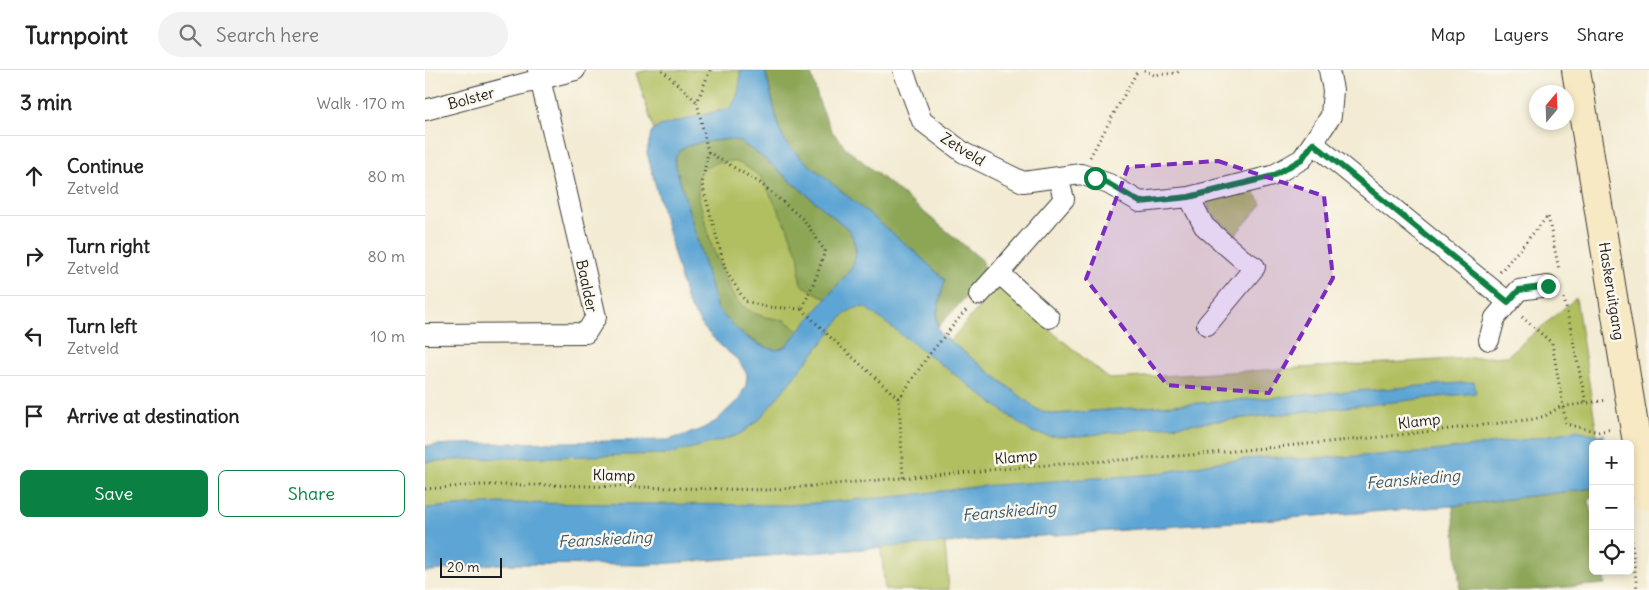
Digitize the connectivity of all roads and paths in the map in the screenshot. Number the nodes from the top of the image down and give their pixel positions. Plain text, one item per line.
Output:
1 (575, 70) edge
2 (662, 70) edge
3 (710, 70) edge
4 (903, 70) edge
5 (1138, 70) edge
6 (1144, 70) edge
7 (1179, 70) edge
8 (1329, 70) edge
9 (1576, 70) edge
10 (539, 75) edge
11 (697, 102) junction
12 (425, 110) edge
13 (1313, 143) junction
14 (708, 152) junction
15 (1081, 174) junction
16 (1058, 178) junction
17 (1189, 197) junction
18 (999, 273) junction
19 (1548, 286) dead end
20 (979, 295) dead end
21 (1508, 302) junction
22 (802, 309) junction
23 (1049, 318) dead end
24 (953, 325) dead end
25 (1207, 325) dead end
26 (425, 334) edge
27 (1489, 340) dead end
28 (899, 400) junction
29 (1605, 400) dead end
30 (1563, 406) junction
31 (1624, 421) junction
32 (903, 478) junction
33 (425, 489) edge
34 (1648, 504) edge
35 (1630, 530) edge
36 (1637, 590) edge

1 - 10 street, Bolster
2 - 11 path
3 - 11 path
4 - 16 street, Zetveld
5 - 15 path
6 - 7 path
8 - 13 street, Zetveld
9 - 31 main road, Haskeruitgang
10 - 12 street, Bolster
10 - 26 street, Baalder
11 - 14 path
13 - 17 street, Zetveld
13 - 21 street
14 - 22 path
14 - 22 path
15 - 16 street, Zetveld
15 - 17 street, Zetveld
16 - 18 street
17 - 25 street
18 - 20 street
18 - 23 street
19 - 21 street
21 - 27 street
21 - 30 path
22 - 28 path
24 - 28 path
28 - 32 path
29 - 30 path, Klamp
30 - 31 path
30 - 32 path, Klamp
31 - 34 main road, Haskeruitgang, bridge
32 - 33 path, Klamp
35 - 36 path

